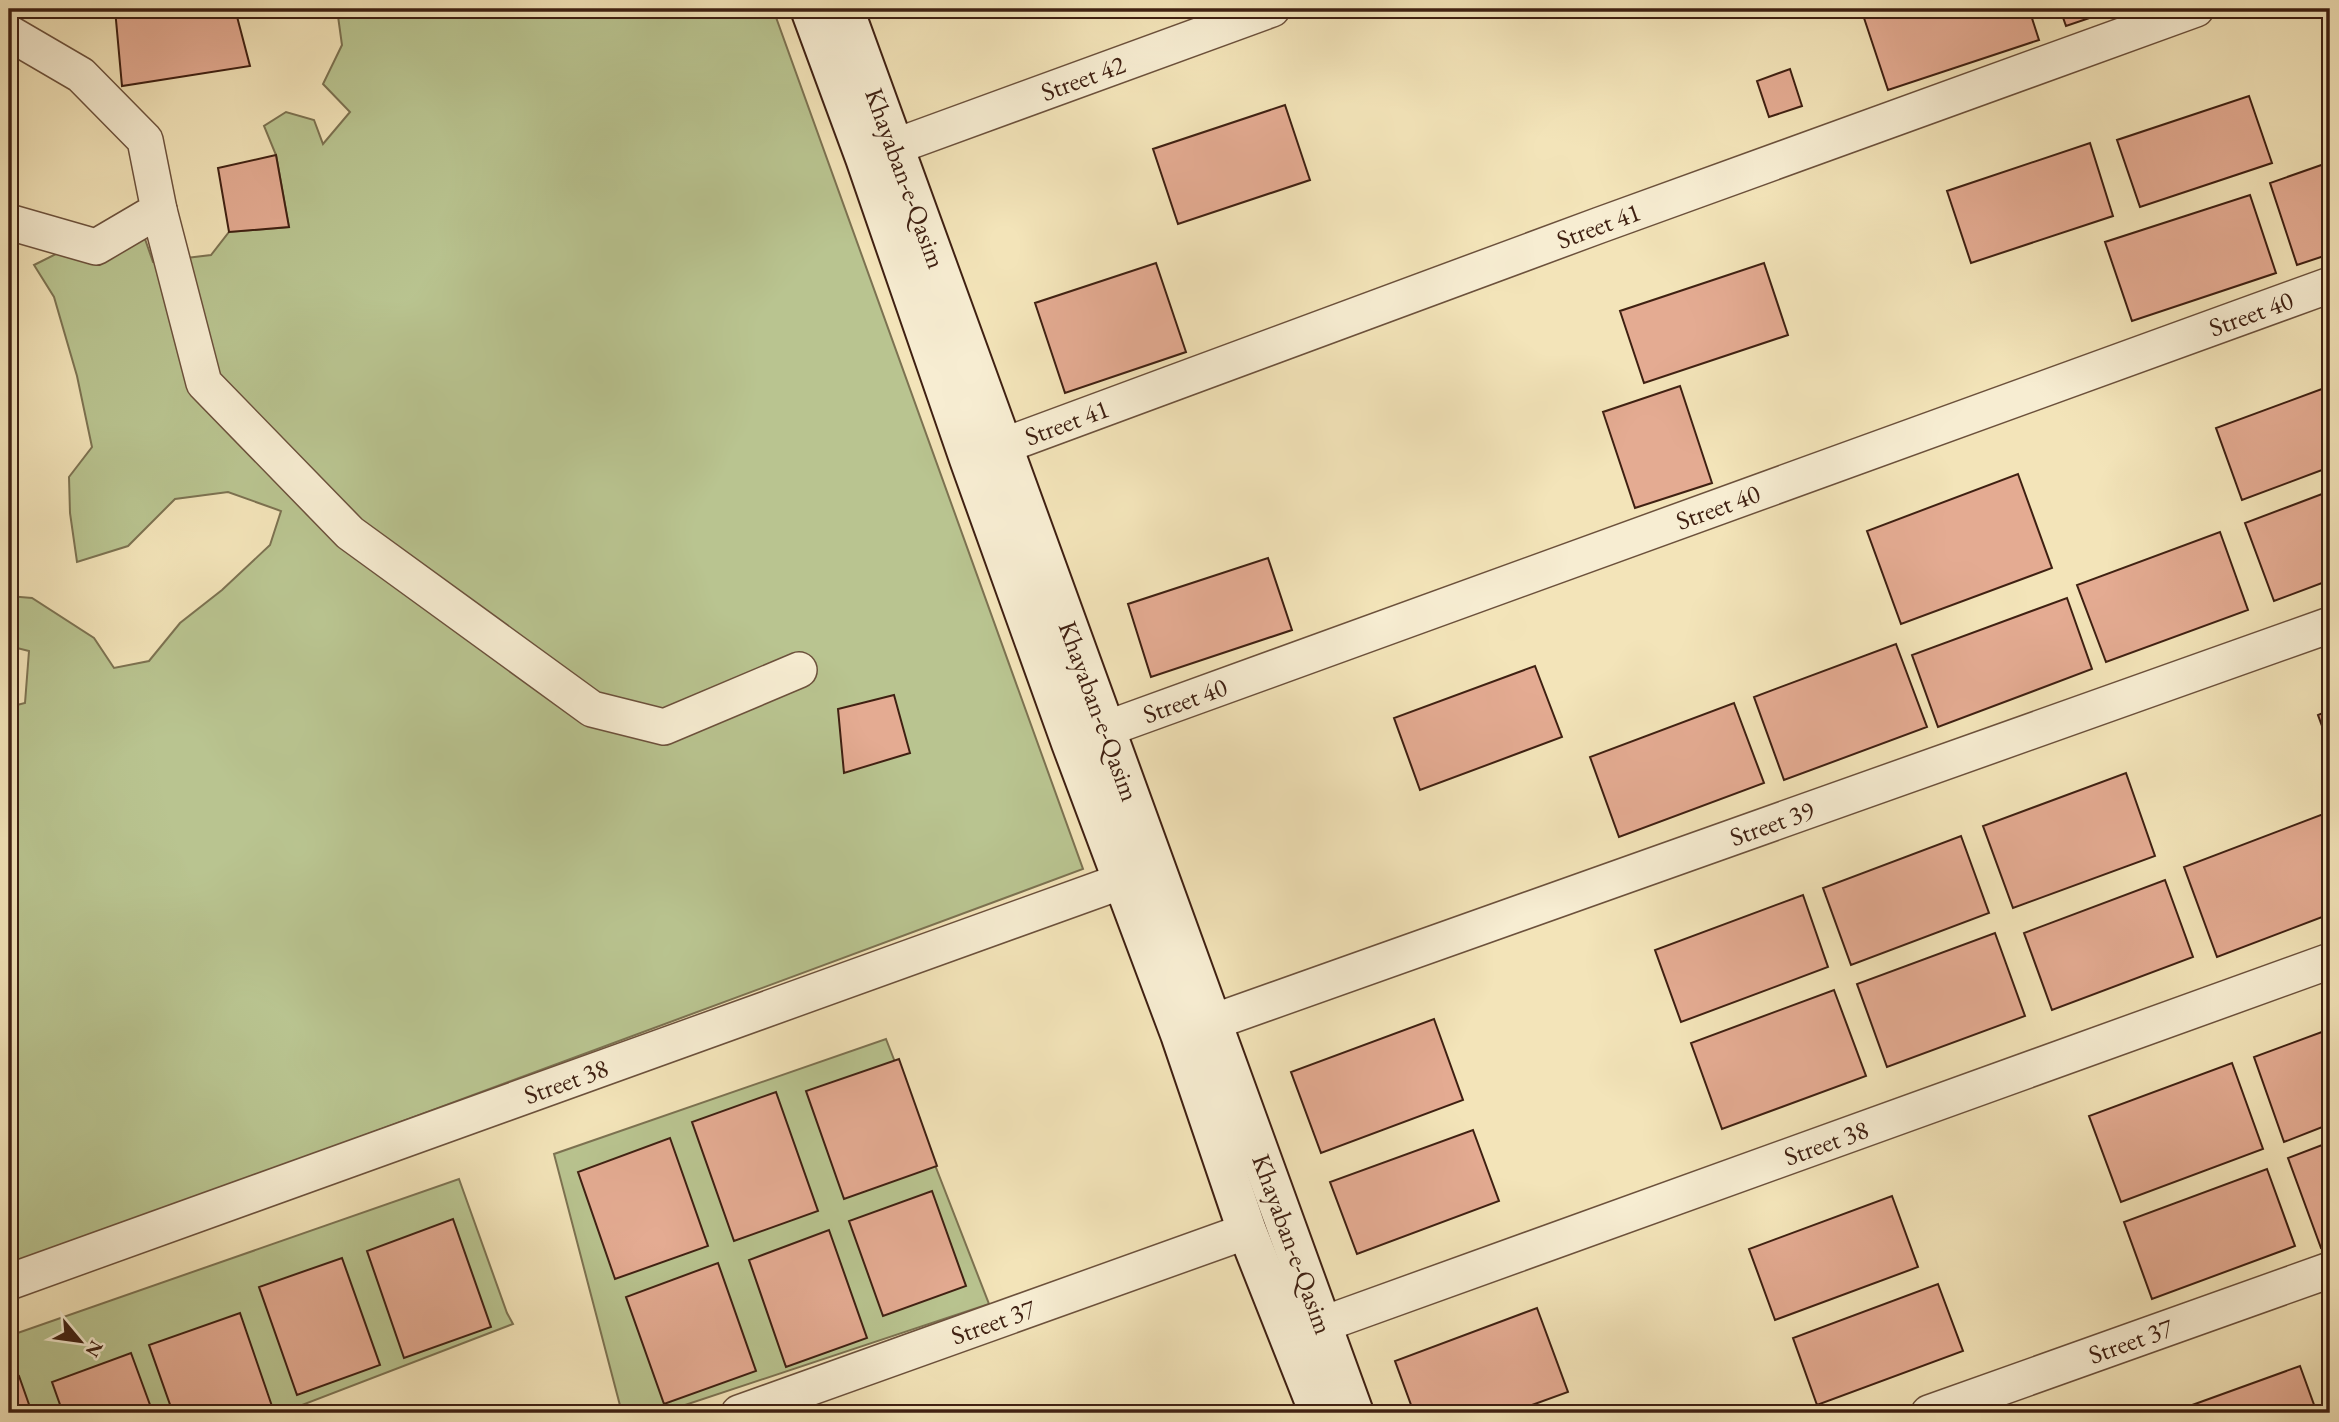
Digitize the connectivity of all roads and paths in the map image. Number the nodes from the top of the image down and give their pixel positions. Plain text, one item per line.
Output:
1 (810, 9) edge
2 (845, 9) edge
3 (1272, 9) edge
4 (2196, 9) edge
5 (9, 33) edge
6 (894, 147) junction
7 (159, 211) junction
8 (9, 222) edge
9 (2330, 285) edge
10 (1003, 446) junction
11 (2330, 625) edge
12 (799, 670) dead end
13 (1106, 729) junction
14 (1122, 881) junction
15 (2330, 961) edge
16 (1213, 1022) junction
17 (1247, 1231) junction
18 (2330, 1270) edge
19 (9, 1282) edge
20 (1321, 1325) junction
21 (739, 1413) edge
22 (1319, 1413) edge
23 (1354, 1413) edge
24 (1929, 1413) edge

1 - 14 street, Khayaban-e-Qasim
2 - 6 street, Khayaban-e-Qasim
3 - 6 street, Street 42
4 - 10 street, Street 41
5 - 7 street
6 - 10 street, Khayaban-e-Qasim
7 - 8 street
7 - 12 street
9 - 13 street, Street 40
10 - 13 street, Khayaban-e-Qasim
11 - 16 street, Street 39
13 - 16 street, Khayaban-e-Qasim
14 - 17 street, Khayaban-e-Qasim
14 - 19 street, Street 38
15 - 20 street, Street 38
16 - 20 street, Khayaban-e-Qasim
17 - 21 street, Street 37
17 - 22 street, Khayaban-e-Qasim
18 - 24 street, Street 37
20 - 23 street, Khayaban-e-Qasim

